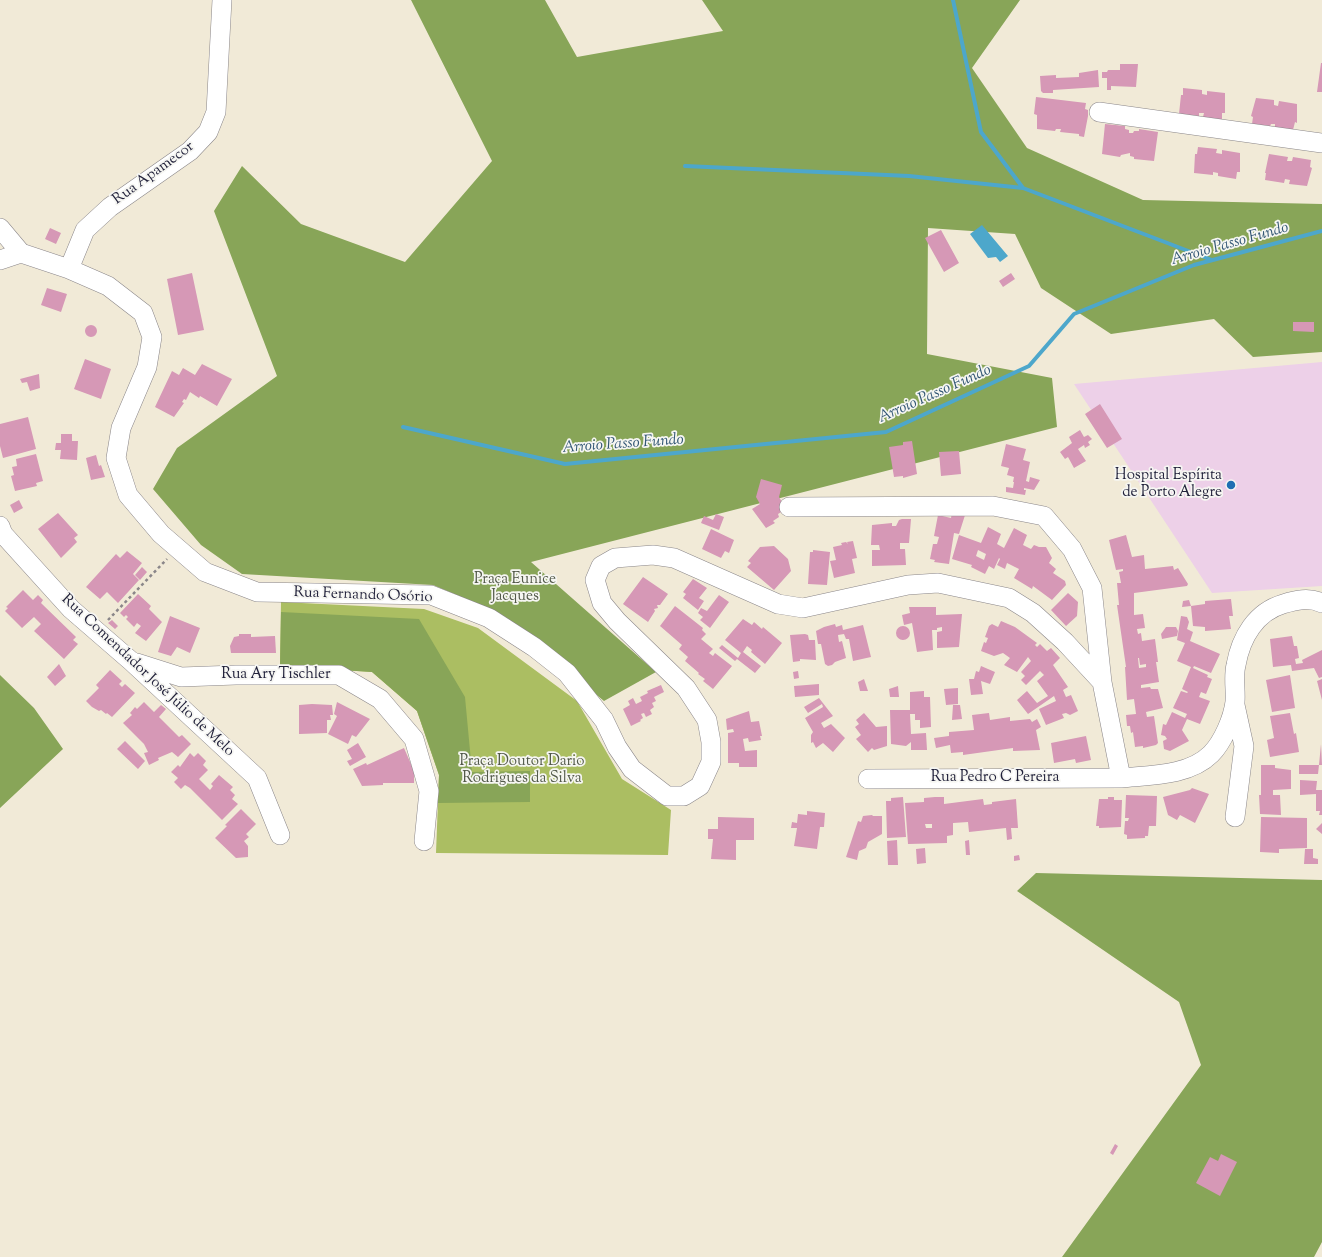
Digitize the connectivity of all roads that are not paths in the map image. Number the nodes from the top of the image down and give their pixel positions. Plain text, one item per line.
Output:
1 (222, 0) edge
2 (1098, 112) dead end
3 (1322, 143) edge
4 (0, 228) edge
5 (21, 253) junction
6 (0, 260) edge
7 (69, 269) junction
8 (789, 507) dead end
9 (0, 526) edge
10 (1322, 602) edge
11 (131, 661) junction
12 (1102, 682) junction
13 (1235, 703) junction
14 (1121, 778) junction
15 (868, 779) dead end
16 (1235, 817) dead end
17 (280, 836) dead end
18 (424, 841) dead end

1 - 7 street, Rua Apamecor
2 - 3 street
4 - 5 street
5 - 6 street
5 - 7 street, Rua Fernando Osório
7 - 12 street, Rua Fernando Osório
8 - 12 street
9 - 11 street, Rua Comendador José Júlio de Melo
10 - 13 street
11 - 17 street, Rua Comendador José Júlio de Melo
11 - 18 street, Rua Ary Tischler
12 - 14 street
13 - 14 street
13 - 16 street
14 - 15 street, Rua Pedro C Pereira

